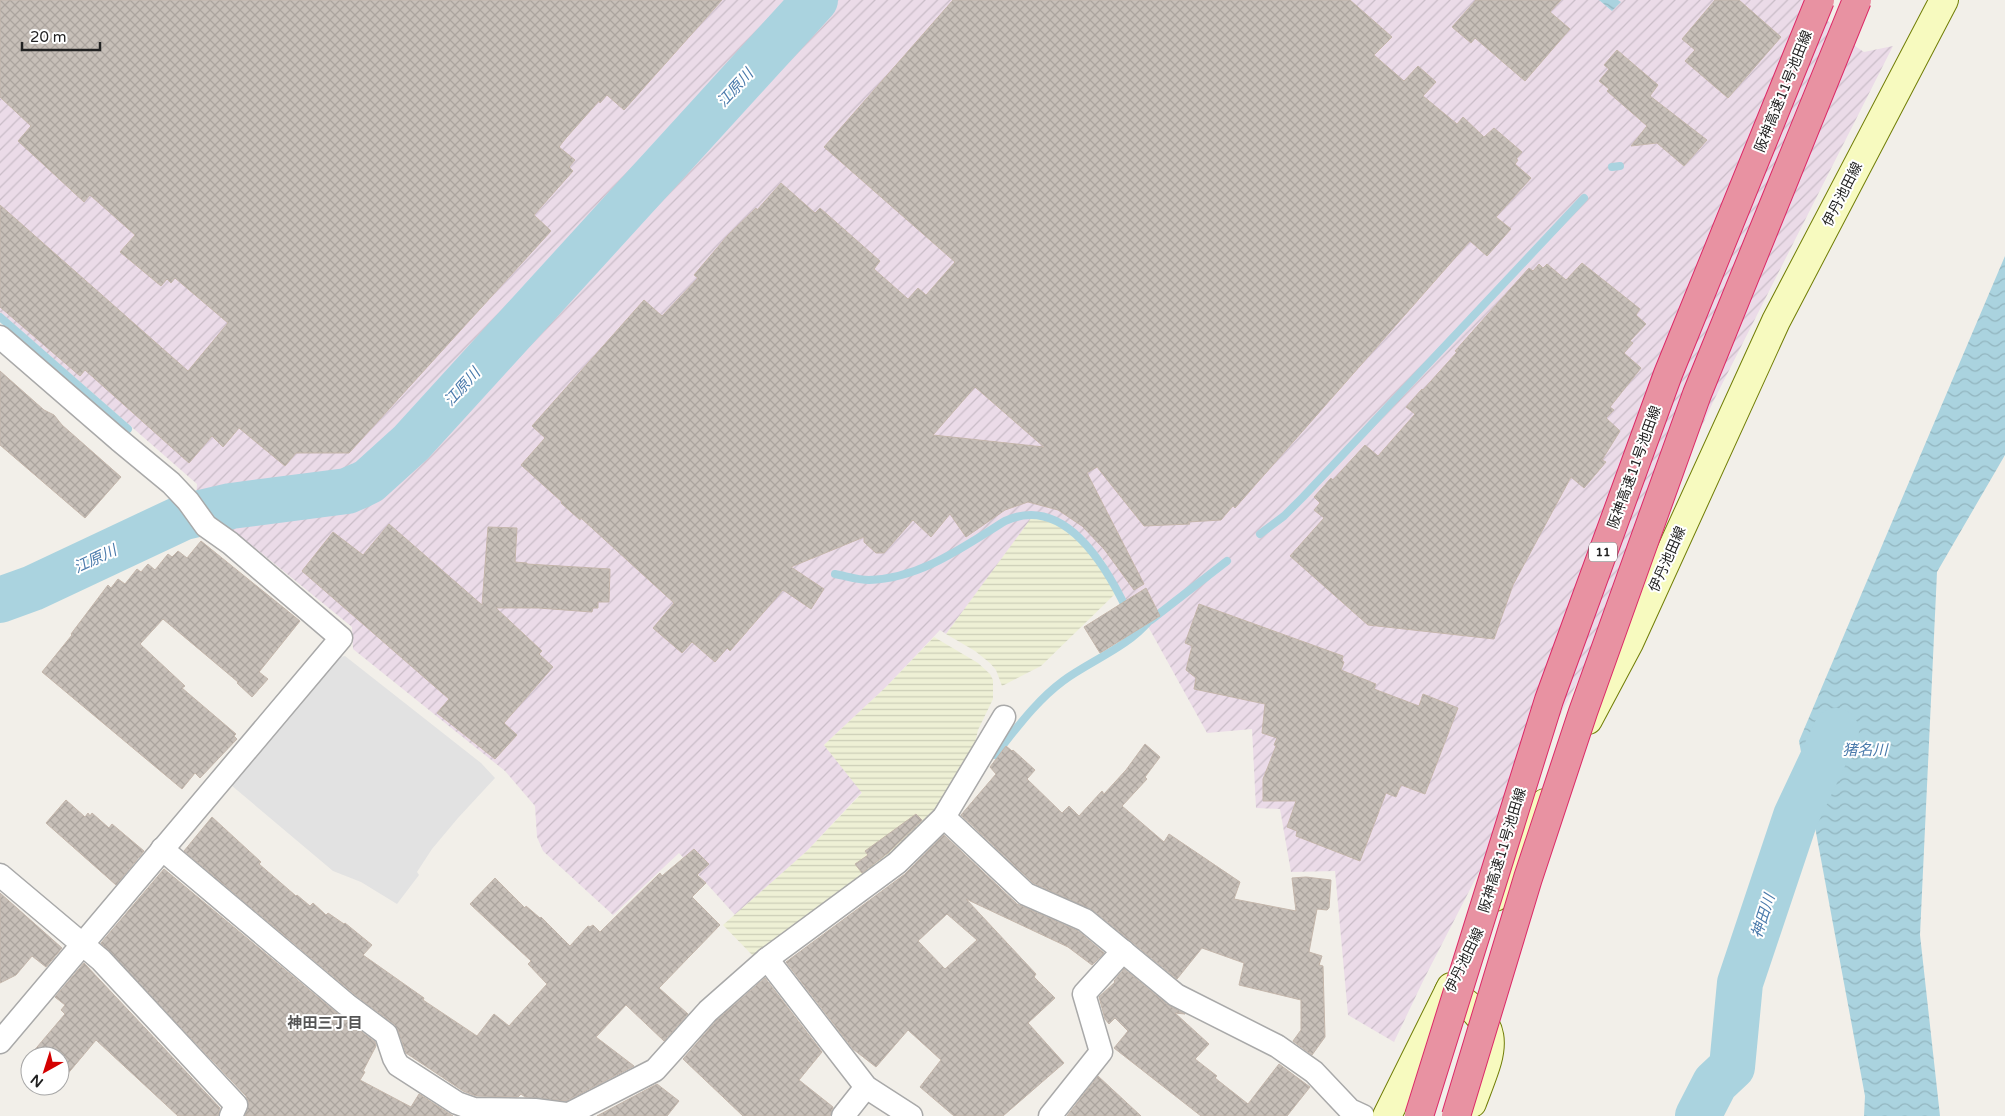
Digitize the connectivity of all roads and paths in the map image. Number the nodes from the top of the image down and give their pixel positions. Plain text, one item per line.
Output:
1 (1820, 0) edge
2 (1857, 0) edge
3 (1944, 0) edge
4 (0, 337) edge
5 (1004, 717) dead end
6 (944, 818) junction
7 (162, 849) junction
8 (0, 875) edge
9 (81, 945) junction
10 (1123, 951) junction
11 (767, 959) junction
12 (1449, 991) junction
13 (0, 1042) edge
14 (866, 1087) junction
15 (566, 1115) edge
16 (231, 1116) edge
17 (843, 1116) edge
18 (911, 1116) edge
19 (1050, 1116) edge
20 (1363, 1116) edge
21 (1387, 1116) edge
22 (1420, 1116) edge
23 (1456, 1116) edge
24 (1468, 1116) edge

1 - 22 highway, 阪神高速11号池田線 / 11, bridge
2 - 23 highway, 11, bridge
3 - 12 main road, 伊丹池田線
4 - 7 street
5 - 6 street
6 - 10 street
6 - 11 street
7 - 9 street
7 - 15 street
8 - 9 street
9 - 13 street
9 - 16 street
10 - 19 street
10 - 20 street
11 - 14 street
11 - 15 street
12 - 21 main road, 伊丹池田線
12 - 24 main road
14 - 17 street
14 - 18 street

